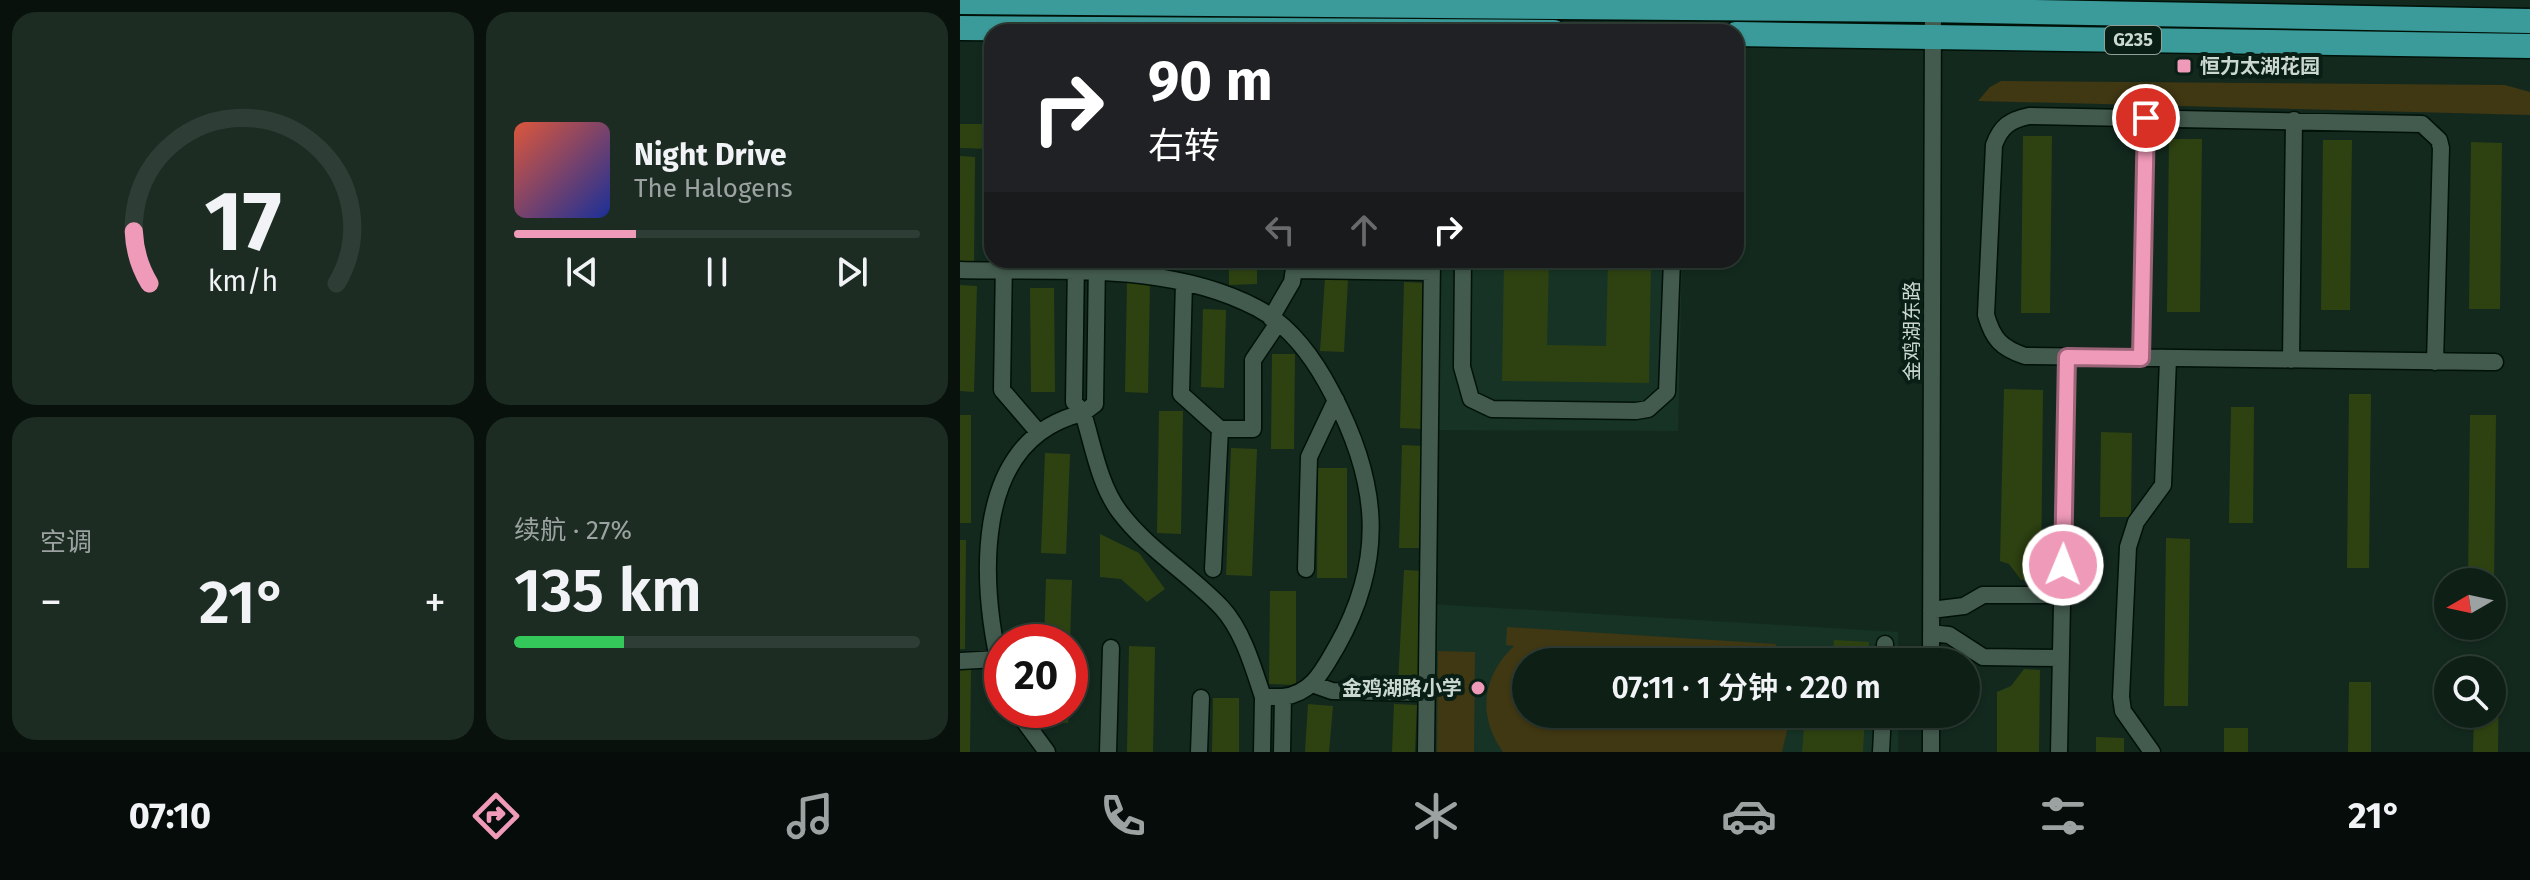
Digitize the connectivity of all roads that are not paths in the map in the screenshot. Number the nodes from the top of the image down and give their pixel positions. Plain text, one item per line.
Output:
1 (960, 2) edge
2 (1350, 2) edge
3 (1090, 3) edge
4 (1937, 5) edge
5 (2530, 21) edge
6 (1088, 24) edge
7 (1354, 24) edge
8 (960, 28) edge
9 (984, 29) edge
10 (1744, 34) edge
11 (1937, 36) junction
12 (2530, 46) edge
13 (2146, 118) junction
14 (2294, 120) junction
15 (984, 268) edge
16 (1004, 268) edge
17 (1076, 268) edge
18 (1097, 268) edge
19 (1103, 268) edge
20 (1294, 268) edge
21 (1432, 268) edge
22 (1463, 268) edge
23 (1672, 268) edge
24 (960, 270) edge
25 (1184, 282) junction
26 (1275, 321) junction
27 (2067, 357) junction
28 (2141, 358) junction
29 (2168, 359) junction
30 (2291, 360) junction
31 (2435, 362) junction
32 (2495, 362) dead end
33 (1336, 400) junction
34 (1084, 407) junction
35 (1220, 429) junction
36 (1039, 433) junction
37 (1213, 569) dead end
38 (1306, 569) dead end
39 (2062, 595) junction
40 (1931, 610) junction
41 (994, 624) edge
42 (1931, 633) junction
43 (1885, 644) dead end
44 (1111, 648) dead end
45 (1885, 648) edge
46 (1931, 648) edge
47 (2061, 658) junction
48 (984, 660) edge
49 (960, 661) edge
50 (1312, 684) junction
51 (1427, 693) junction
52 (1263, 697) junction
53 (1283, 697) junction
54 (1201, 698) dead end
55 (1029, 728) edge
56 (1882, 728) edge
57 (1931, 728) edge
58 (1047, 752) edge
59 (1108, 752) edge
60 (1199, 752) edge
61 (1262, 752) edge
62 (1282, 752) edge
63 (1426, 752) edge
64 (1881, 752) edge
65 (1931, 752) edge
66 (2059, 752) edge
67 (2152, 752) edge

1 - 3 highway, G235
2 - 3 highway, G235
2 - 4 highway, G235
2 - 7 street
3 - 6 street
4 - 5 highway, G235
4 - 11 street
4 - 11 street
8 - 9 highway
10 - 11 highway, G235
11 - 12 highway, G235
11 - 40 street, 金鸡湖东路
13 - 14 street
13 - 27 street
13 - 28 street
14 - 30 street
14 - 31 street
15 - 24 street
16 - 36 street
17 - 34 street
18 - 34 street
19 - 25 street
20 - 26 street
21 - 51 street
22 - 23 street
25 - 26 street
25 - 35 street
26 - 33 street
26 - 35 street
27 - 28 street
27 - 39 street
28 - 29 street
29 - 30 street
29 - 67 street
30 - 31 street
31 - 32 street
33 - 38 street
33 - 50 street
34 - 36 street
34 - 52 street
35 - 37 street
36 - 41 street
39 - 40 street
39 - 47 street
40 - 42 street, 金鸡湖东路
42 - 46 street, 金鸡湖东路
42 - 47 street
43 - 45 street
44 - 59 street
47 - 66 street
48 - 49 street
50 - 51 street
50 - 53 street
51 - 63 street
52 - 53 street
52 - 61 street
53 - 62 street
54 - 60 street
55 - 58 street
56 - 64 street
57 - 65 street

